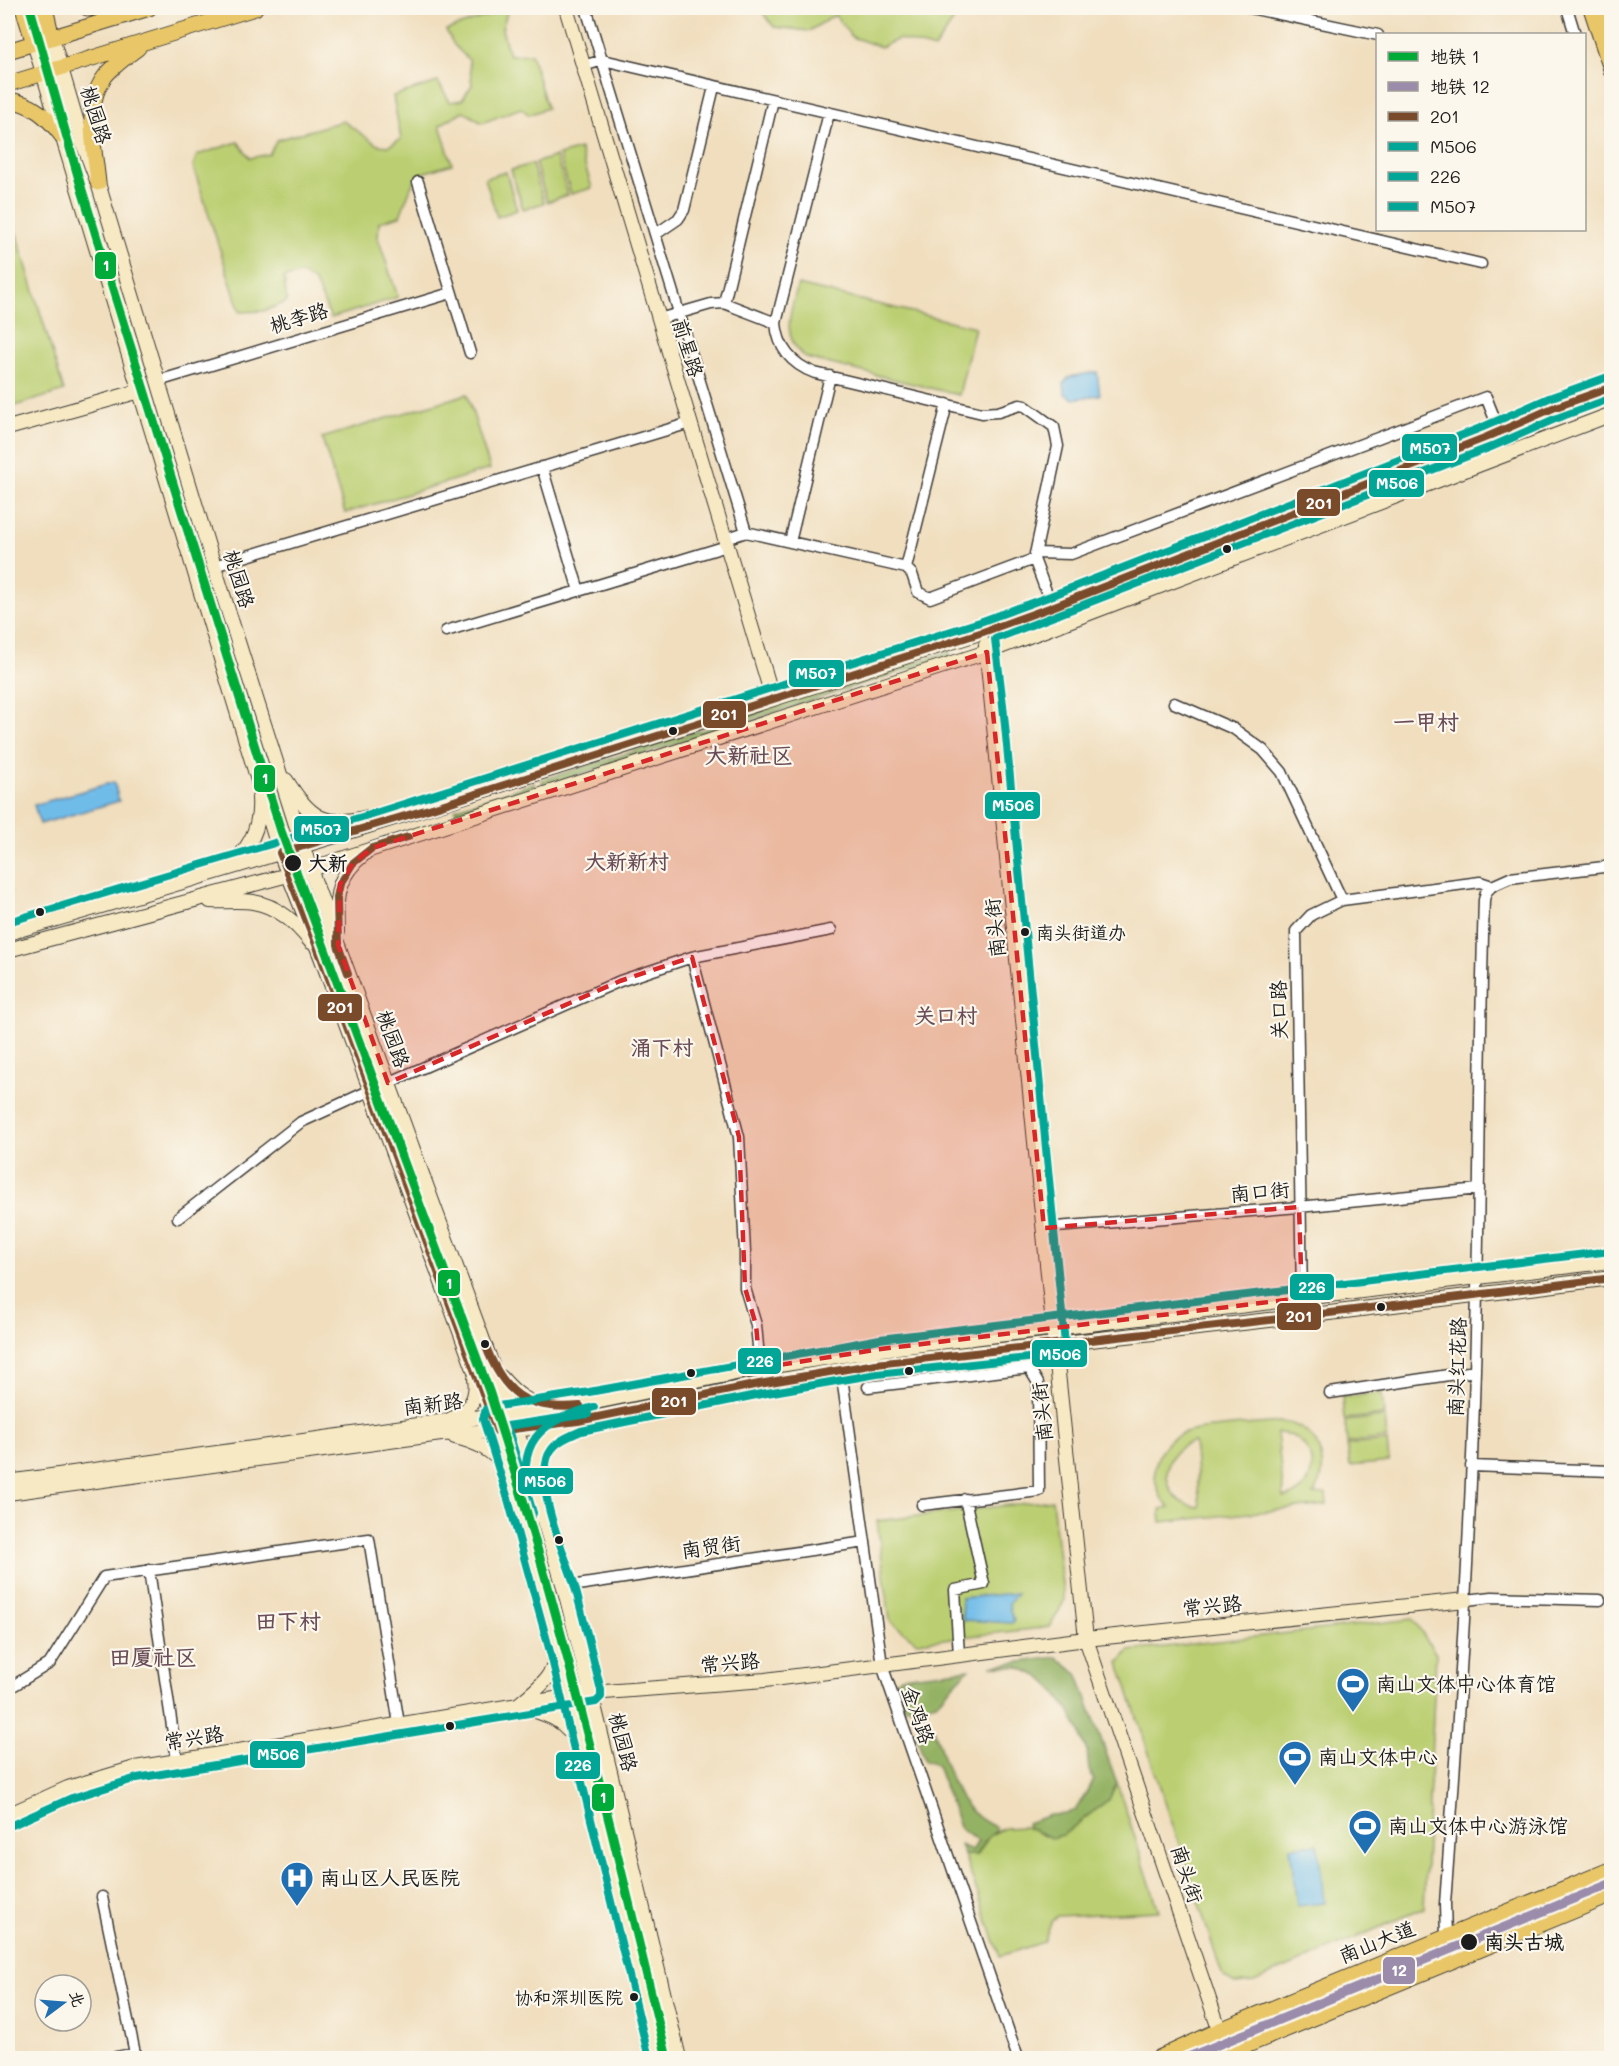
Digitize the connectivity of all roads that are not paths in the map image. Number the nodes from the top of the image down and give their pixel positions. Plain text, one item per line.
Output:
1 (22, 8) edge
2 (45, 8) edge
3 (87, 8) edge
4 (120, 8) edge
5 (149, 8) edge
6 (255, 8) edge
7 (566, 8) edge
8 (586, 8) edge
9 (1250, 8) edge
10 (1567, 8) edge
11 (1591, 8) edge
12 (1605, 8) edge
13 (1611, 28) edge
14 (1575, 33) edge
15 (1376, 35) edge
16 (52, 38) junction
17 (146, 41) junction
18 (34, 43) junction
19 (8, 51) edge
20 (603, 60) junction
21 (583, 66) junction
22 (61, 68) junction
23 (1611, 72) edge
24 (43, 73) junction
25 (8, 84) edge
26 (714, 87) junction
27 (8, 100) edge
28 (773, 100) junction
29 (829, 113) junction
30 (62, 136) junction
31 (418, 182) dead end
32 (98, 183) junction
33 (656, 234) junction
34 (1481, 264) dead end
35 (451, 293) junction
36 (724, 303) junction
37 (680, 313) junction
38 (659, 320) junction
39 (776, 323) junction
40 (470, 353) dead end
41 (830, 376) junction
42 (158, 381) junction
43 (1611, 387) edge
44 (140, 391) junction
45 (947, 404) junction
46 (1611, 414) edge
47 (690, 423) junction
48 (8, 428) edge
49 (1500, 432) junction
50 (542, 467) junction
51 (746, 532) junction
52 (726, 542) junction
53 (790, 542) junction
54 (1034, 556) junction
55 (214, 566) junction
56 (906, 568) junction
57 (579, 591) junction
58 (1052, 607) junction
59 (446, 631) dead end
60 (983, 632) junction
61 (987, 652) junction
62 (773, 699) junction
63 (1174, 703) dead end
64 (275, 761) junction
65 (255, 769) junction
66 (432, 808) junction
67 (302, 846) junction
68 (372, 848) junction
69 (280, 853) junction
70 (1611, 866) edge
71 (310, 868) junction
72 (218, 873) junction
73 (288, 875) junction
74 (1492, 886) junction
75 (199, 900) junction
76 (1342, 900) junction
77 (831, 930) dead end
78 (8, 933) edge
79 (338, 945) junction
80 (8, 950) edge
81 (321, 957) junction
82 (692, 957) junction
83 (388, 1083) junction
84 (371, 1090) junction
85 (1479, 1189) junction
86 (1299, 1207) junction
87 (178, 1218) dead end
88 (1044, 1228) junction
89 (1611, 1261) edge
90 (1477, 1278) junction
91 (1611, 1278) edge
92 (1477, 1295) junction
93 (1302, 1298) junction
94 (1053, 1329) junction
95 (1054, 1345) junction
96 (474, 1367) junction
97 (760, 1368) junction
98 (841, 1370) junction
99 (495, 1371) junction
100 (1475, 1371) junction
101 (868, 1387) dead end
102 (1330, 1393) dead end
103 (576, 1407) junction
104 (512, 1415) junction
105 (578, 1421) junction
106 (495, 1424) junction
107 (440, 1428) junction
108 (517, 1430) junction
109 (1471, 1466) junction
110 (1611, 1471) edge
111 (8, 1482) edge
112 (513, 1483) junction
113 (535, 1491) junction
114 (8, 1494) edge
115 (965, 1499) junction
116 (922, 1505) dead end
117 (864, 1542) junction
118 (149, 1570) junction
119 (564, 1587) junction
120 (1466, 1600) junction
121 (1600, 1600) dead end
122 (558, 1639) junction
123 (1086, 1639) junction
124 (959, 1655) junction
125 (882, 1665) junction
126 (8, 1689) edge
127 (591, 1693) junction
128 (573, 1696) junction
129 (518, 1705) junction
130 (399, 1724) junction
131 (587, 1753) junction
132 (177, 1760) junction
133 (8, 1815) edge
134 (1611, 1869) edge
135 (1611, 1895) edge
136 (102, 1897) dead end
137 (1446, 1937) junction
138 (1220, 2030) junction
139 (136, 2056) edge
140 (1224, 2057) edge
141 (111, 2058) edge
142 (660, 2058) edge
143 (679, 2058) edge
144 (1018, 2058) edge
145 (1159, 2058) edge

1 - 18 main road
2 - 16 main road
3 - 4 main road
5 - 16 main road
6 - 17 main road
7 - 21 main road, 前星路
8 - 20 street
9 - 15 street
10 - 14 street
11 - 23 main road
12 - 13 main road
16 - 18 main road
16 - 22 main road, 桃园路
17 - 22 main road
17 - 32 main road
18 - 19 main road
18 - 24 main road, 桃园路
20 - 21 street
20 - 26 street
20 - 33 street
21 - 38 main road, 前星路
22 - 24 main road
22 - 32 main road, 桃园路
24 - 25 main road
24 - 30 main road, 桃园路
26 - 28 street
26 - 33 street
27 - 30 main road
28 - 29 street
28 - 36 street
29 - 34 street
29 - 39 street
30 - 44 main road, 桃园路
31 - 35 street
32 - 42 main road, 桃园路
33 - 37 street
35 - 40 street
35 - 42 street, 桃李路
36 - 37 street
36 - 39 street
37 - 38 street
37 - 51 street
38 - 47 main road, 前星路
39 - 41 street
41 - 45 street
41 - 53 street
42 - 55 main road, 桃园路
43 - 49 main road
44 - 48 main road
44 - 65 main road, 桃园路
45 - 54 street
45 - 56 street
46 - 61 main road
47 - 50 street
47 - 52 main road, 前星路
49 - 54 street
49 - 58 main road
50 - 55 street
50 - 57 street
51 - 52 street
51 - 53 street
52 - 57 street
52 - 62 main road, 前星路
53 - 56 street
54 - 56 street
54 - 58 street
55 - 64 main road, 桃园路
57 - 59 street
58 - 60 main road
60 - 61 main road, 南头街
60 - 62 main road
61 - 68 main road
61 - 88 main road, 南头街
62 - 66 main road
63 - 76 street
64 - 66 main road
64 - 67 main road, 桃园路
65 - 69 main road, 桃园路
65 - 72 main road
66 - 67 main road
67 - 69 main road
67 - 71 main road, 桃园路
68 - 71 main road
68 - 79 main road
69 - 72 main road
69 - 73 main road, 桃园路
70 - 74 street
71 - 73 main road
71 - 79 main road, 桃园路
72 - 78 main road
73 - 75 main road
73 - 81 main road, 桃园路
74 - 76 street, 关口路
74 - 85 street, 南头红花路
75 - 80 main road
75 - 81 main road
76 - 86 street, 关口路
77 - 82 street
79 - 83 main road, 桃园路
81 - 84 main road, 桃园路
82 - 83 street
82 - 97 street
83 - 99 main road, 桃园路
84 - 87 street
84 - 96 main road, 桃园路
85 - 86 street, 南口街
85 - 90 street, 南头红花路
86 - 88 street, 南口街
86 - 93 street, 关口路
88 - 94 main road, 南头街
89 - 90 main road, 南新路
90 - 92 street, 南头红花路
90 - 93 main road, 南新路
91 - 92 main road, 南新路
92 - 95 main road, 南新路
92 - 100 street, 南头红花路
93 - 94 main road, 南新路
94 - 95 main road, 南头街
94 - 97 main road, 南新路
95 - 98 main road, 南新路
95 - 123 main road, 南头街
96 - 106 main road, 桃园路
96 - 107 main road
97 - 103 main road, 南新路
98 - 105 main road, 南新路
98 - 117 street, 金鸡路
99 - 103 main road
99 - 104 main road, 桃园路
100 - 102 street
100 - 109 street, 南头红花路
101 - 115 street
103 - 104 main road, 南新路
104 - 106 main road, 南新路
104 - 108 main road, 桃园路
105 - 108 main road, 南新路
105 - 113 main road
106 - 107 main road, 南新路
106 - 108 main road, 南新路
106 - 112 main road, 桃园路
107 - 111 main road, 南新路
107 - 112 main road
107 - 114 main road, 南新路
108 - 113 main road, 桃园路
109 - 110 street
109 - 120 street, 南头红花路
112 - 122 main road, 桃园路
113 - 119 main road, 桃园路
115 - 116 street
115 - 124 street
117 - 119 street, 南贸街
117 - 125 street, 金鸡路
118 - 126 street
118 - 130 street
118 - 132 street
119 - 127 main road, 桃园路
120 - 121 street
120 - 123 main road, 常兴路
120 - 137 street, 南头红花路
122 - 128 main road, 桃园路
122 - 129 main road
123 - 124 main road, 常兴路
123 - 138 main road, 南头街
124 - 125 main road, 常兴路
125 - 127 main road, 常兴路
125 - 144 street, 金鸡路
127 - 128 main road, 常兴路
127 - 143 main road, 桃园路
128 - 129 main road, 常兴路
128 - 131 main road, 桃园路
129 - 130 main road, 常兴路
129 - 131 main road
130 - 132 main road, 常兴路
131 - 142 main road, 桃园路
132 - 133 main road, 常兴路
134 - 137 main road, 南山大道
135 - 140 main road
136 - 139 street
137 - 138 main road, 南山大道
138 - 140 main road, 南头街
138 - 145 main road, 南山大道
139 - 141 street

